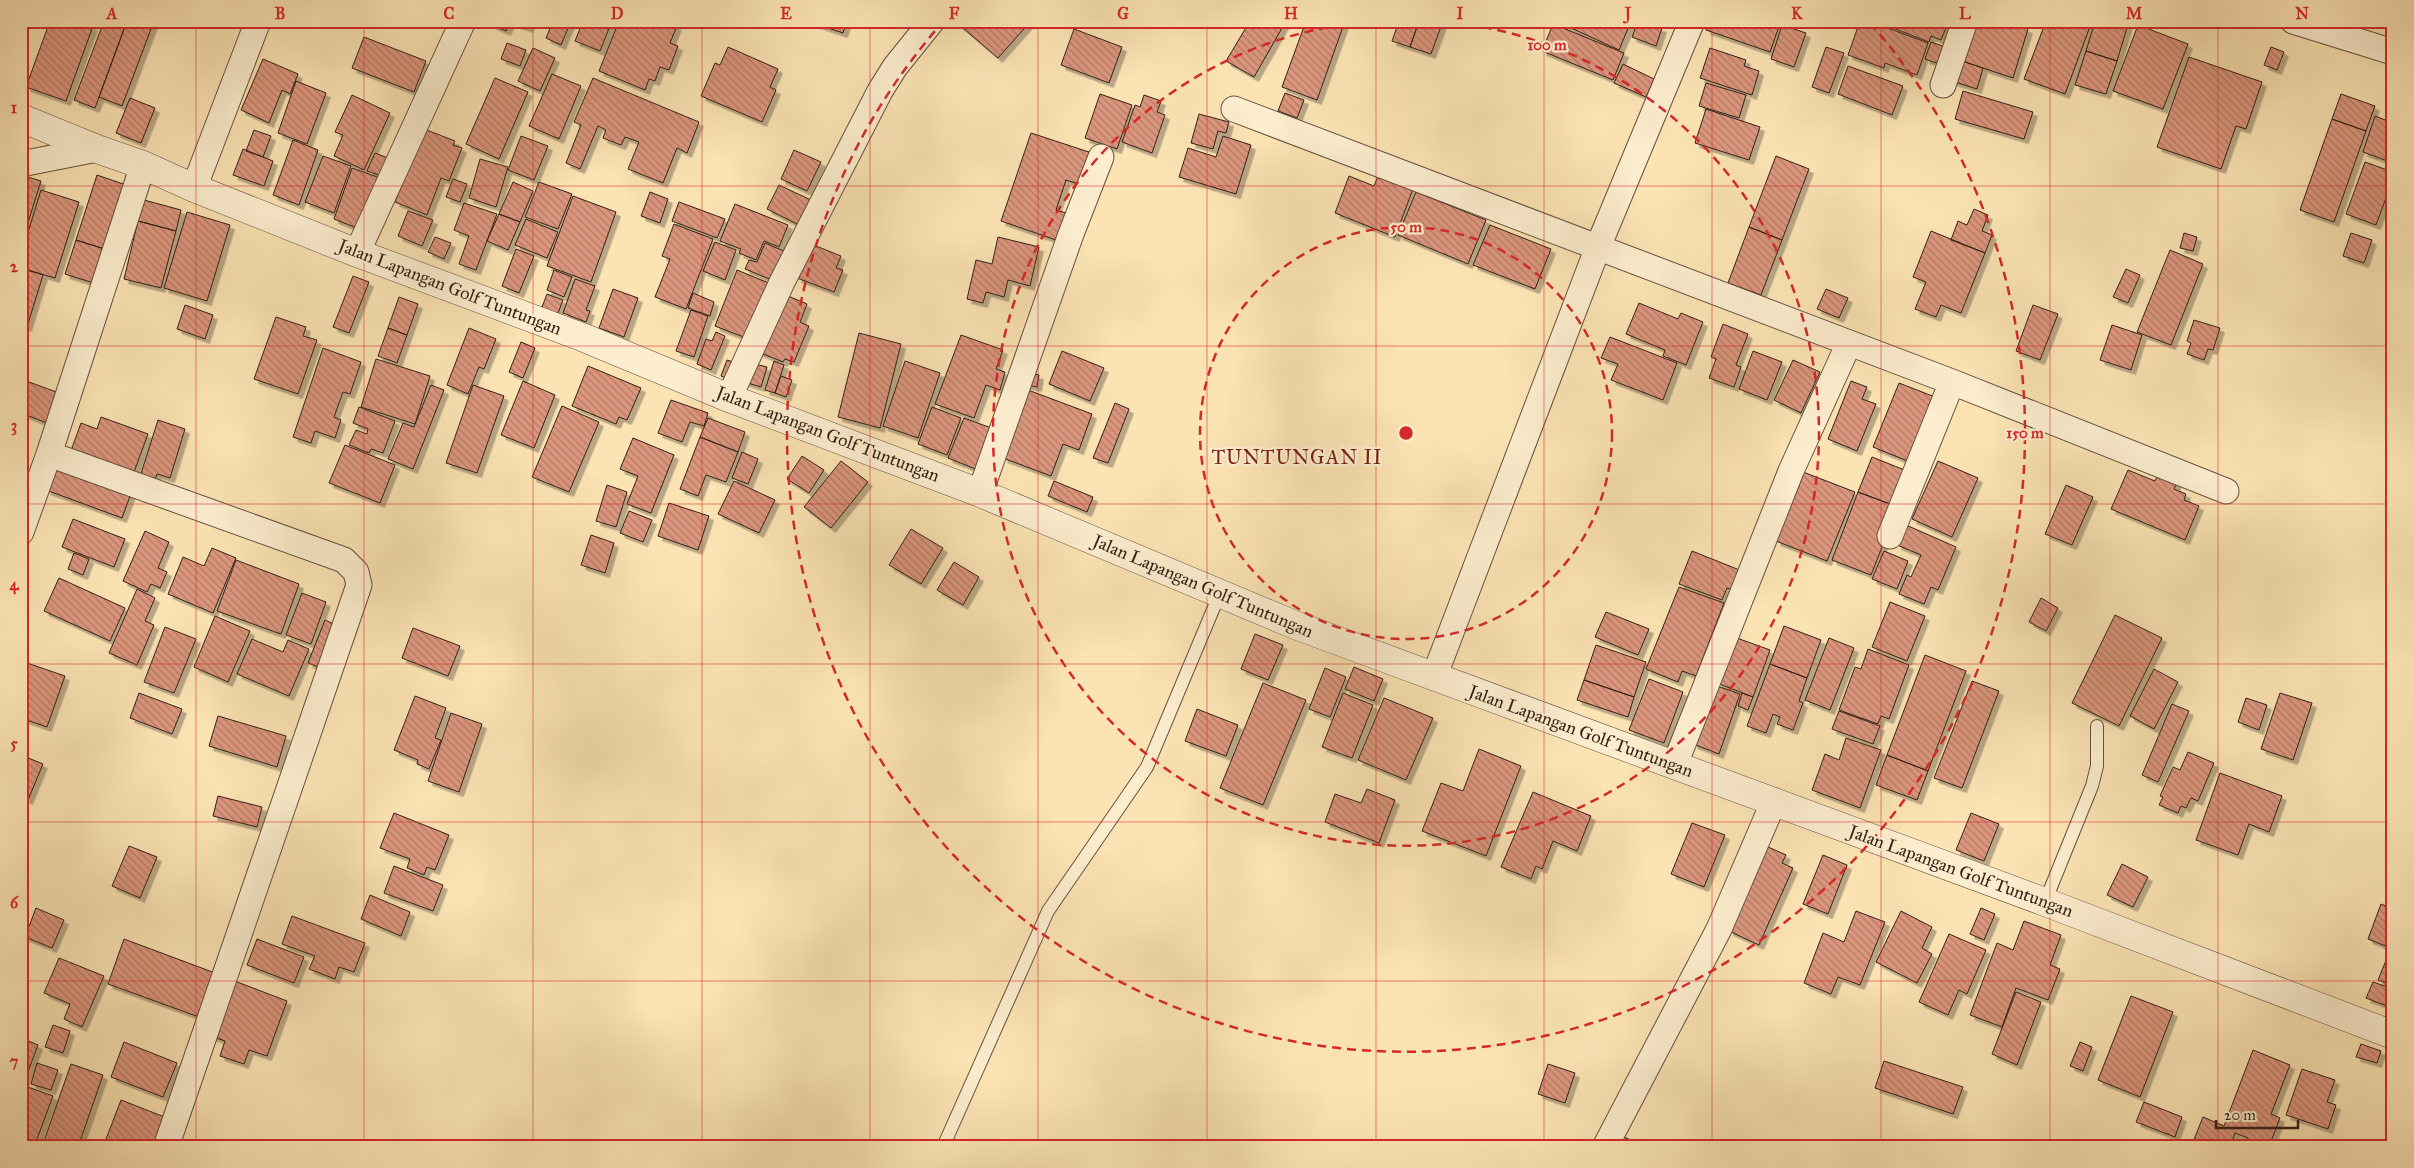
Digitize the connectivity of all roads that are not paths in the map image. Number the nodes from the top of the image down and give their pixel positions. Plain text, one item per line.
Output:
1 (258, 21) edge
2 (463, 21) edge
3 (932, 21) edge
4 (1692, 21) edge
5 (1965, 21) edge
6 (2293, 21) edge
7 (2393, 52) edge
8 (1943, 85) dead end
9 (1234, 109) dead end
10 (21, 118) edge
11 (97, 149) junction
12 (1101, 157) dead end
13 (21, 164) edge
14 (143, 165) junction
15 (194, 188) junction
16 (1598, 247) junction
17 (357, 253) junction
18 (1850, 343) junction
19 (1952, 382) junction
20 (730, 398) junction
21 (49, 454) junction
22 (2226, 491) dead end
23 (980, 492) junction
24 (21, 532) edge
25 (1890, 536) dead end
26 (1220, 593) junction
27 (1434, 677) junction
28 (2097, 726) dead end
29 (1674, 764) junction
30 (1774, 800) junction
31 (2045, 902) junction
32 (2393, 1035) edge
33 (166, 1147) edge
34 (943, 1147) edge
35 (1606, 1147) edge

1 - 15 street
2 - 17 street
3 - 20 street
4 - 16 street
5 - 8 street
6 - 7 street
9 - 16 street
10 - 11 street, Jalan Lapangan Golf Tuntungan
11 - 13 street
11 - 14 street, Jalan Lapangan Golf Tuntungan
12 - 23 street
14 - 15 street, Jalan Lapangan Golf Tuntungan
14 - 21 street
15 - 17 street, Jalan Lapangan Golf Tuntungan
16 - 18 street
16 - 27 street
17 - 20 street, Jalan Lapangan Golf Tuntungan
18 - 19 street
18 - 29 street
19 - 22 street
19 - 25 street
20 - 23 street, Jalan Lapangan Golf Tuntungan
21 - 24 street
21 - 33 street
23 - 26 street, Jalan Lapangan Golf Tuntungan
26 - 27 street, Jalan Lapangan Golf Tuntungan
26 - 34 lane
27 - 29 street, Jalan Lapangan Golf Tuntungan
28 - 31 lane
29 - 30 street, Jalan Lapangan Golf Tuntungan
30 - 31 street, Jalan Lapangan Golf Tuntungan
30 - 35 street
31 - 32 street, Jalan Lapangan Golf Tuntungan

